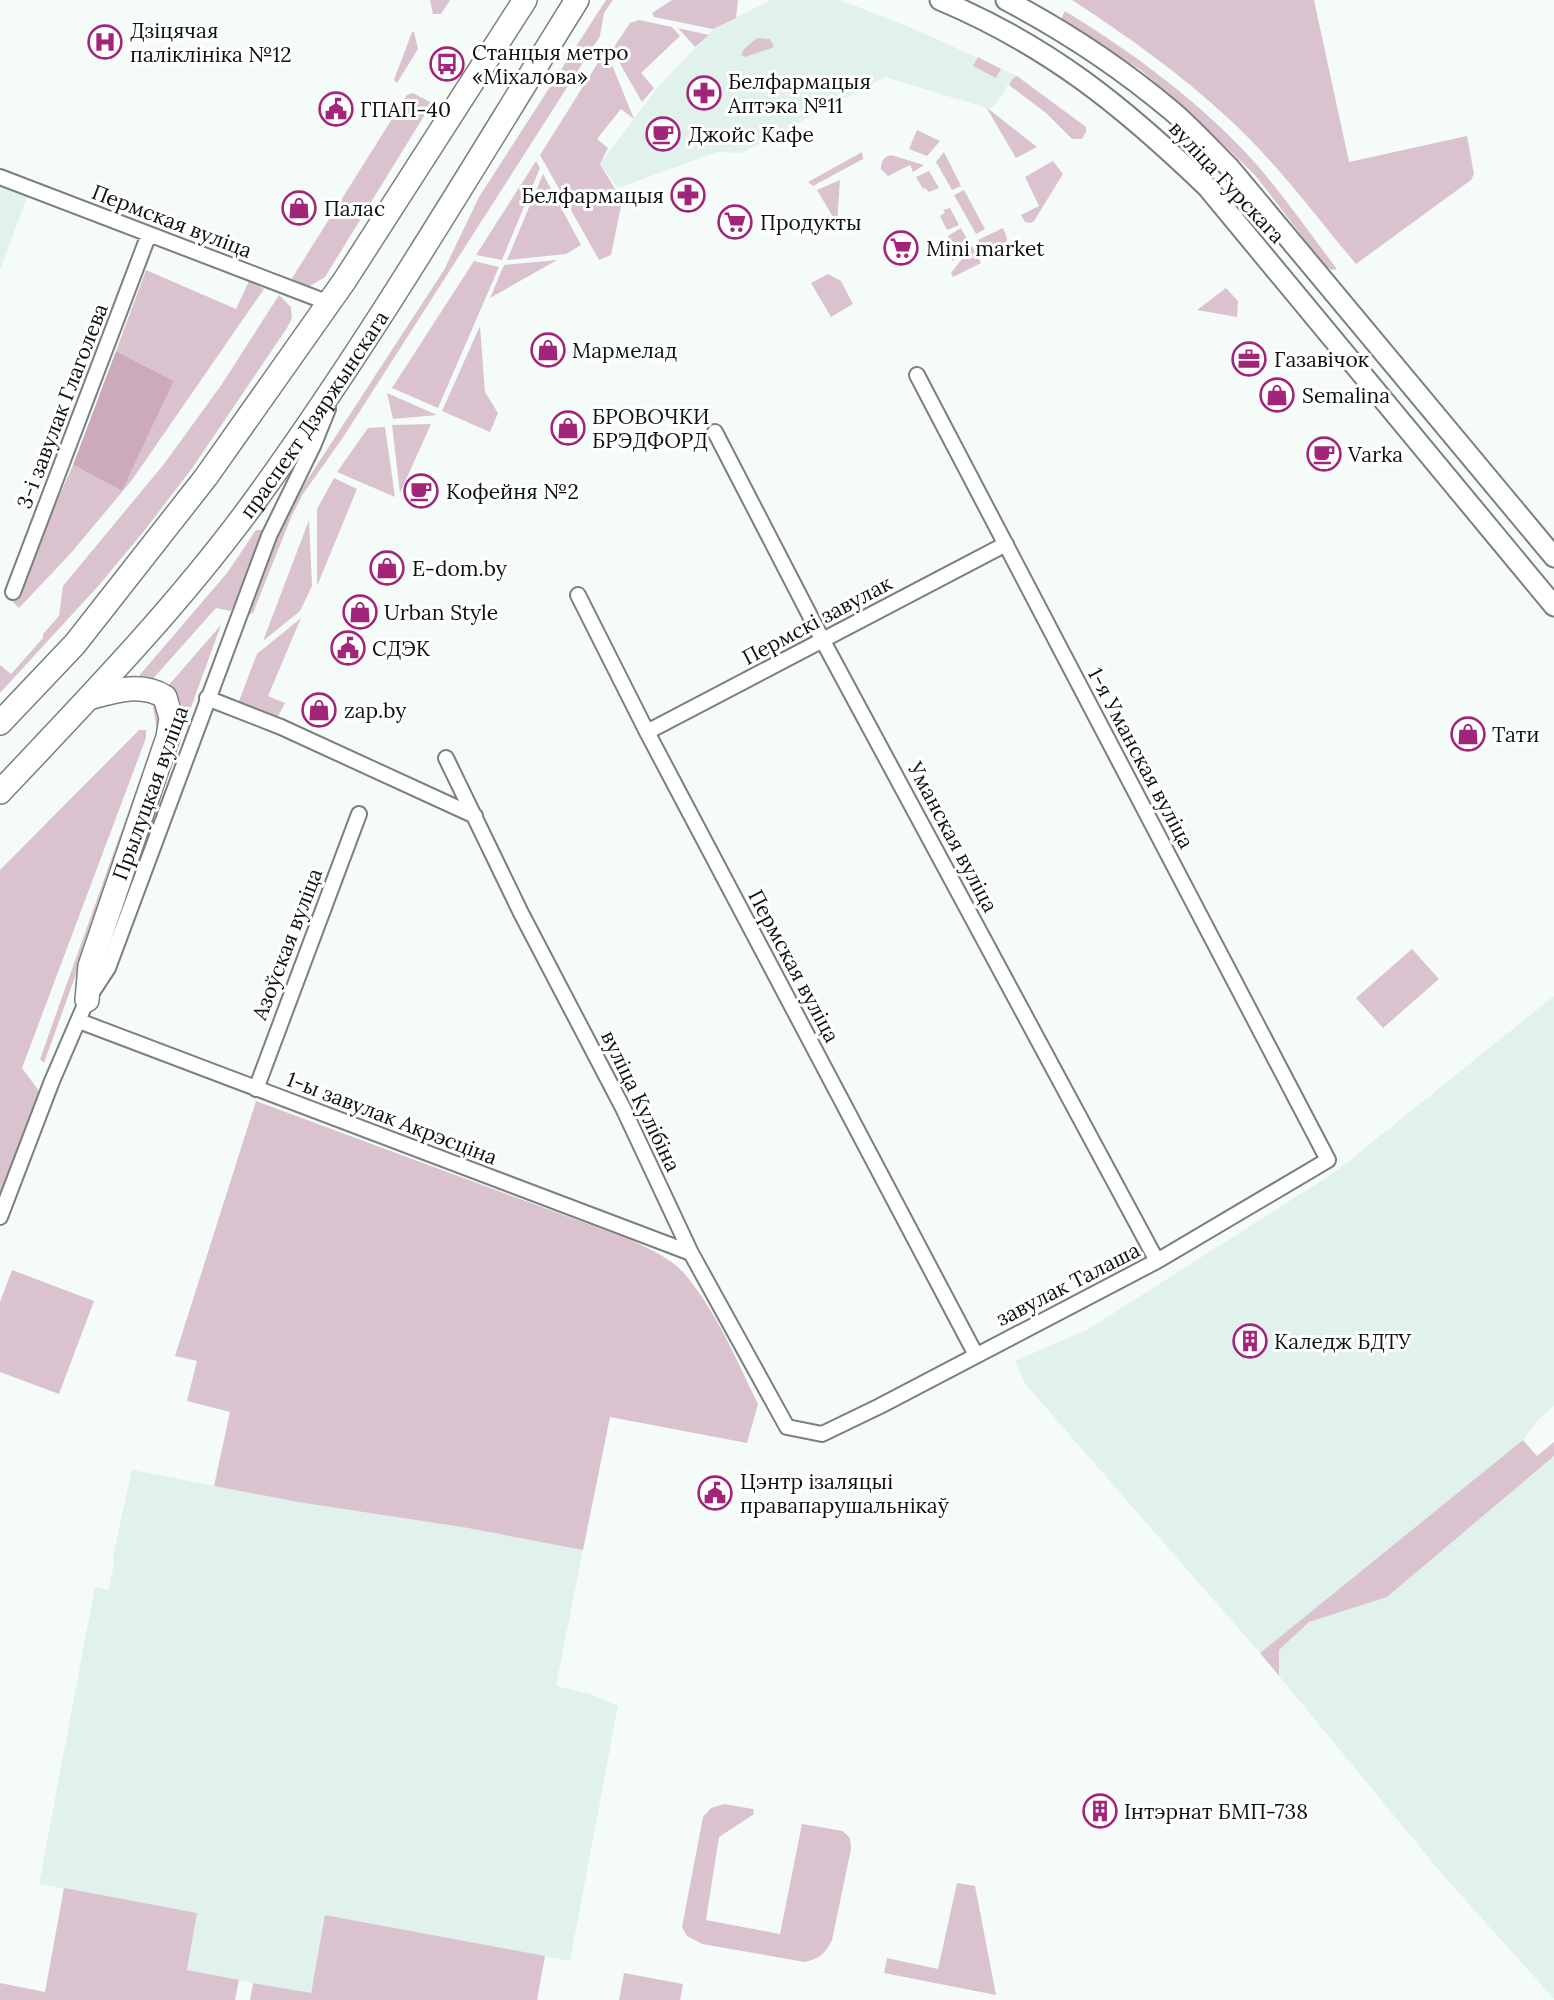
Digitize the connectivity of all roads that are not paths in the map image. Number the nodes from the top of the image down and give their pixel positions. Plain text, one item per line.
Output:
1 (525, 0) edge
2 (578, 0) edge
3 (940, 0) edge
4 (996, 0) edge
5 (1006, 0) edge
6 (985, 19) junction
7 (1124, 73) junction
8 (1107, 97) junction
9 (0, 177) edge
10 (149, 234) junction
11 (1319, 272) junction
12 (1295, 292) junction
13 (1336, 293) junction
14 (329, 303) junction
15 (1312, 313) junction
16 (917, 375) dead end
17 (338, 382) junction
18 (715, 432) dead end
19 (1006, 544) junction
20 (1554, 558) edge
21 (1545, 583) edge
22 (13, 592) dead end
23 (579, 595) dead end
24 (1554, 606) edge
25 (823, 640) junction
26 (89, 698) junction
27 (207, 698) junction
28 (0, 723) edge
29 (647, 732) junction
30 (446, 758) dead end
31 (0, 792) edge
32 (359, 814) dead end
33 (475, 816) junction
34 (83, 1010) junction
35 (256, 1089) junction
36 (1328, 1160) joint
37 (0, 1217) edge
38 (691, 1253) junction
39 (1157, 1261) junction
40 (976, 1355) junction
41 (822, 1434) joint

1 - 14 main road
2 - 17 main road, праспект Дзяржынскага
3 - 6 main road, вуліца Гурскага
4 - 6 main road
5 - 7 main road, вуліца Гурскага
6 - 8 main road, вуліца Гурскага
7 - 8 main road
7 - 11 main road, вуліца Гурскага
8 - 12 main road, вуліца Гурскага
9 - 10 street, Пермская вуліца
10 - 14 street, Пермская вуліца
10 - 22 street, 3-і завулак Глаголева
11 - 12 main road
11 - 13 main road, вуліца Гурскага
12 - 15 main road, вуліца Гурскага
13 - 15 main road
13 - 20 main road, вуліца Гурскага
14 - 28 main road
15 - 21 main road, вуліца Гурскага
16 - 19 street, 1-я Уманская вуліца
17 - 26 main road, праспект Дзяржынскага
17 - 27 street, Прылуцкая вуліца
18 - 25 street, Уманская вуліца
19 - 25 street, Пермскі завулак
19 - 36 street, 1-я Уманская вуліца
21 - 24 main road, вуліца Гурскага
23 - 29 street, Пермская вуліца
25 - 29 street, Пермскі завулак
25 - 39 street, Уманская вуліца
26 - 31 main road, праспект Дзяржынскага
26 - 34 main road
27 - 33 street
27 - 34 street, Прылуцкая вуліца
29 - 40 street, Пермская вуліца
30 - 33 street, вуліца Кулібіна
32 - 35 street, Азоўская вуліца
33 - 38 street, вуліца Кулібіна
34 - 35 street, 1-ы завулак Акрэсціна
34 - 37 street, Прылуцкая вуліца
35 - 38 street, 1-ы завулак Акрэсціна
36 - 39 street, завулак Талаша
38 - 41 street, вуліца Кулібіна
39 - 40 street, завулак Талаша
40 - 41 street, завулак Талаша

